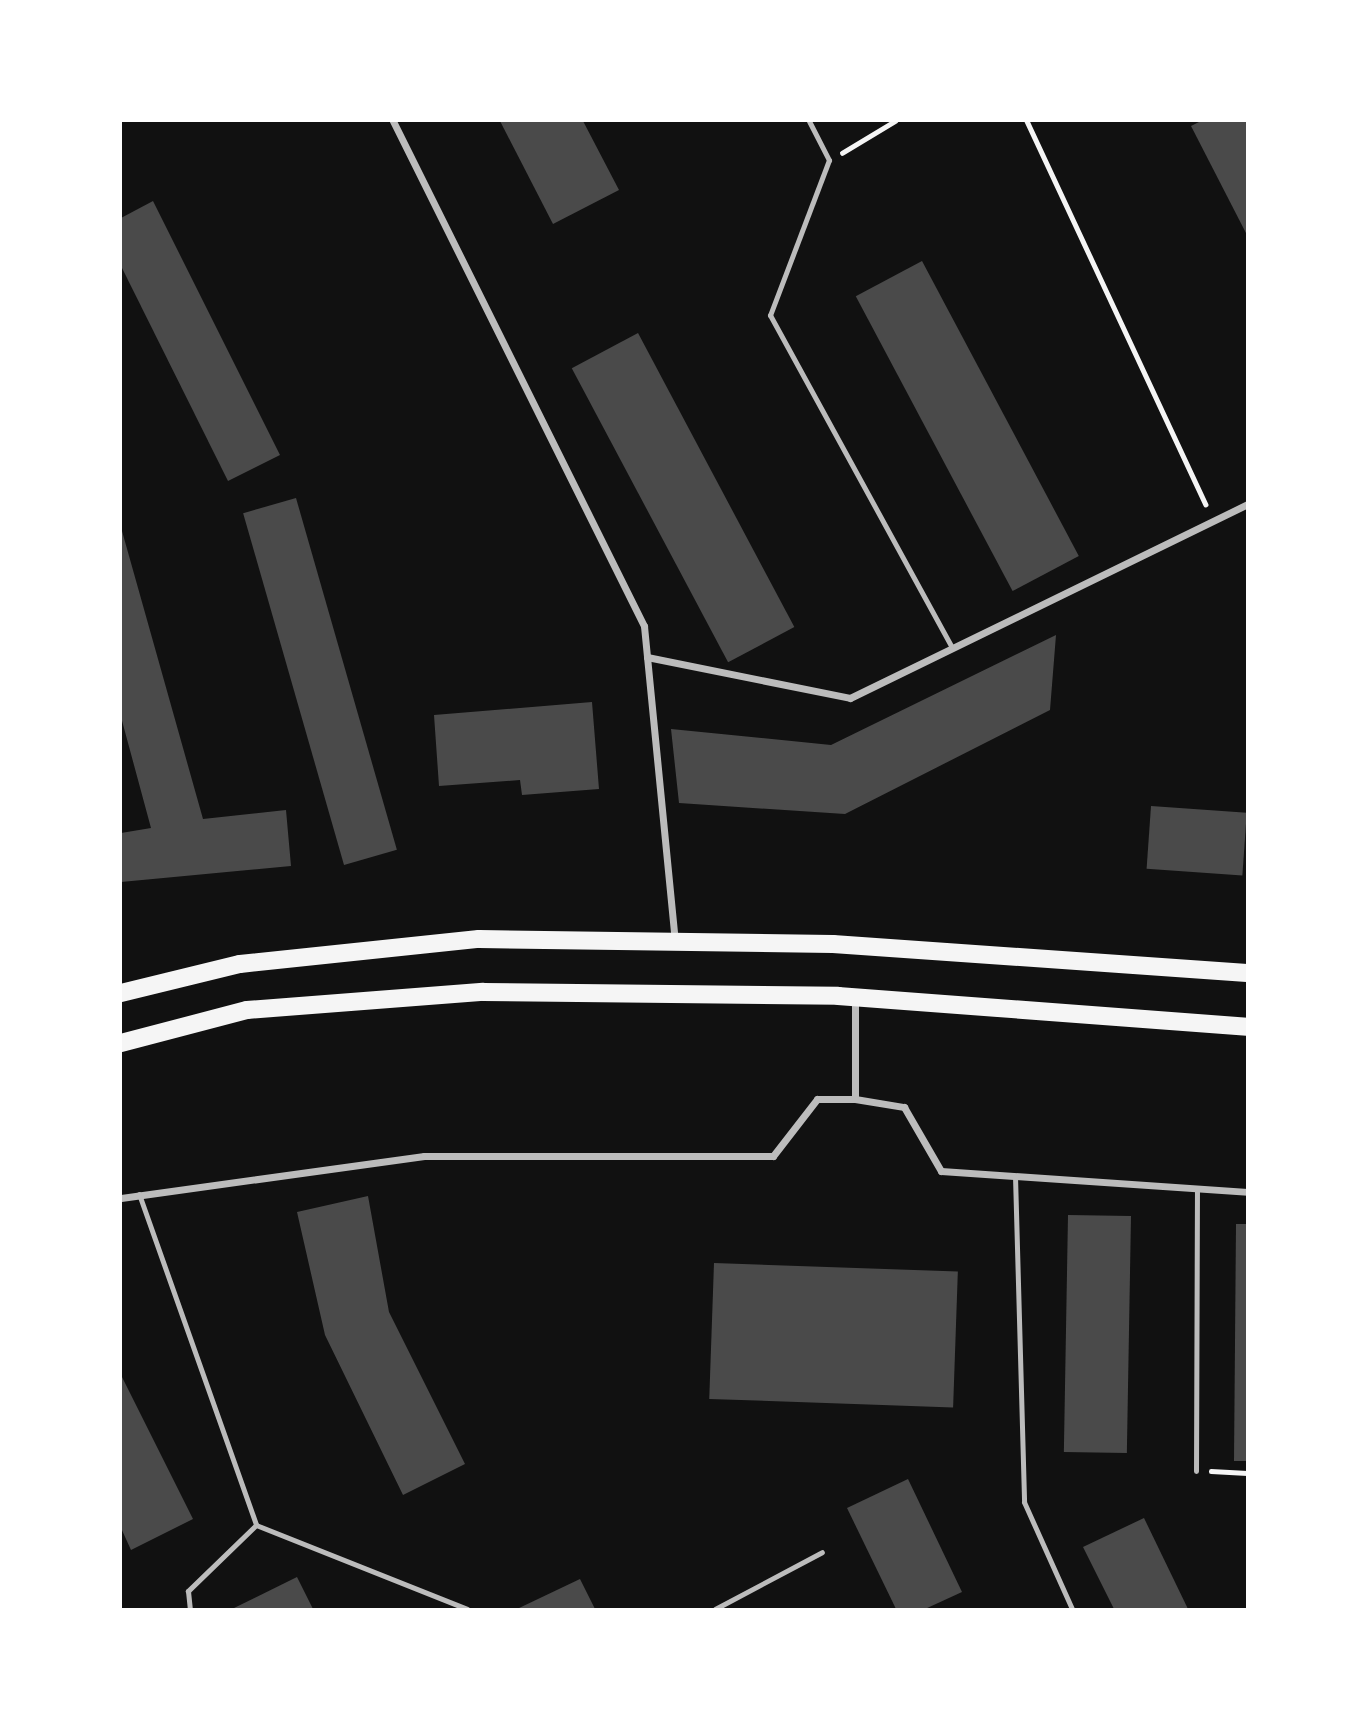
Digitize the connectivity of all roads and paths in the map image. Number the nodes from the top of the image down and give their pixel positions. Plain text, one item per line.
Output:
1 (393, 121) edge
2 (809, 121) edge
3 (895, 121) edge
4 (1027, 121) edge
5 (830, 160) junction
6 (1247, 504) edge
7 (1214, 520) junction
8 (952, 648) junction
9 (647, 657) junction
10 (675, 942) junction
11 (1247, 973) edge
12 (121, 993) edge
13 (855, 998) junction
14 (1247, 1027) edge
15 (121, 1043) edge
16 (855, 1099) junction
17 (1015, 1176) junction
18 (1197, 1188) junction
19 (1247, 1192) edge
20 (139, 1194) junction
21 (121, 1198) edge
22 (1196, 1471) joint
23 (1247, 1473) edge
24 (256, 1525) junction
25 (822, 1552) dead end
26 (190, 1609) edge
27 (467, 1609) edge
28 (715, 1609) edge
29 (1072, 1609) edge

1 - 9 street
2 - 5 lane
3 - 5 path
4 - 7 path
5 - 8 lane
6 - 7 street
7 - 8 street
8 - 9 street
9 - 10 street
10 - 11 main road
10 - 12 main road
13 - 14 main road
13 - 15 main road
13 - 16 street
16 - 17 street
16 - 20 street
17 - 18 street
17 - 29 lane
18 - 19 street
18 - 22 lane
20 - 21 street
20 - 24 lane
22 - 23 path
24 - 26 lane
24 - 27 lane
25 - 28 lane

